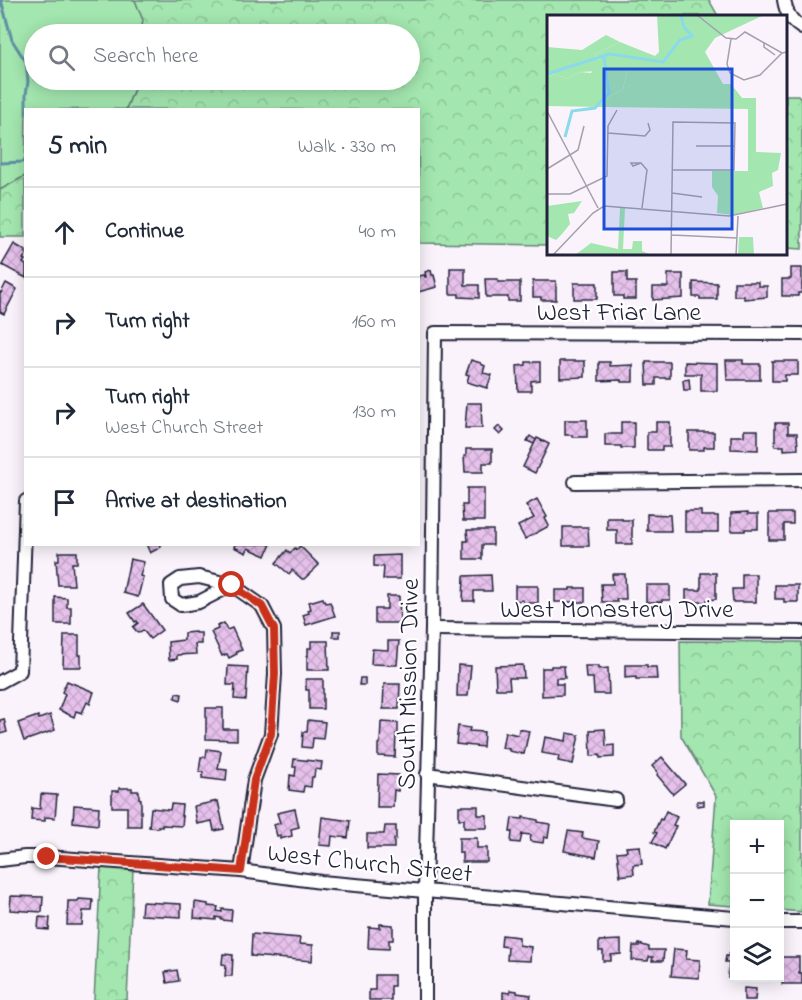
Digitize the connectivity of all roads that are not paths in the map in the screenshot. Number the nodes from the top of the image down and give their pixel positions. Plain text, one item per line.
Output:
1 (784, 0) edge
2 (802, 28) edge
3 (435, 333) joint
4 (802, 334) edge
5 (802, 480) edge
6 (575, 482) dead end
7 (24, 546) edge
8 (232, 585) dead end
9 (432, 629) junction
10 (802, 632) edge
11 (0, 681) edge
12 (427, 774) junction
13 (616, 800) dead end
14 (0, 860) edge
15 (241, 871) junction
16 (425, 892) junction
17 (730, 918) edge
18 (784, 922) edge
19 (802, 922) edge
20 (425, 1000) edge

1 - 2 street
3 - 4 street, West Friar Lane
3 - 9 street, South Mission Drive
5 - 6 street
7 - 11 street
8 - 15 street
9 - 10 street, West Monastery Drive
9 - 12 street, South Mission Drive
12 - 13 street
12 - 16 street, South Mission Drive
14 - 15 street, West Church Street
15 - 16 street, West Church Street
16 - 17 street, West Church Street
16 - 20 street, South Mission Drive
18 - 19 street

